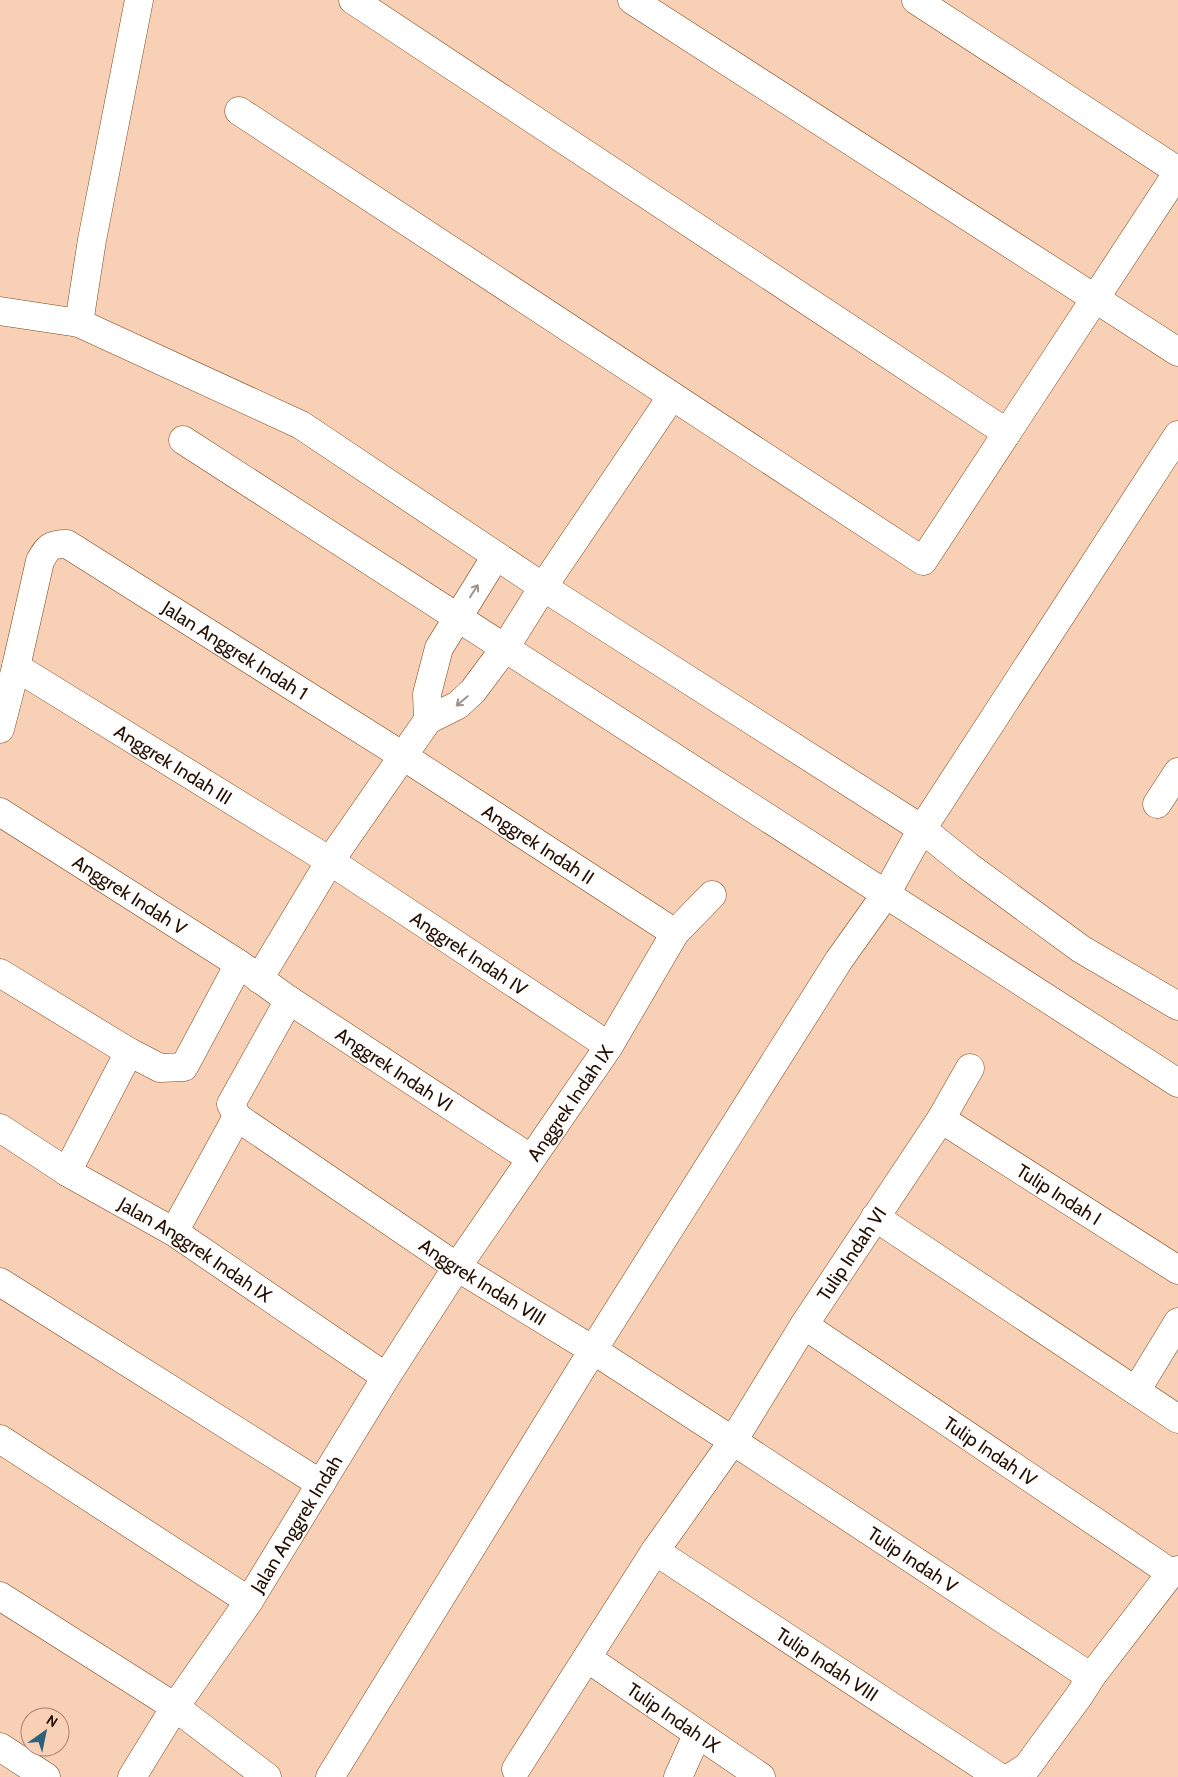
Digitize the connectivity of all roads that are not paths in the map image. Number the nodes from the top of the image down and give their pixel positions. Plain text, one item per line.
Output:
1 (139, 0) edge
2 (354, 0) edge
3 (632, 0) edge
4 (916, 0) edge
5 (239, 111) dead end
6 (1178, 172) edge
7 (1095, 298) junction
8 (0, 311) edge
9 (79, 323) junction
10 (1178, 352) edge
11 (672, 396) junction
12 (1007, 433) junction
13 (1178, 435) edge
14 (183, 440) dead end
15 (496, 556) junction
16 (543, 587) junction
17 (457, 617) junction
18 (505, 648) junction
19 (16, 667) junction
20 (428, 720) junction
21 (0, 729) edge
22 (403, 756) junction
23 (1178, 772) edge
24 (1157, 804) dead end
25 (0, 812) edge
26 (922, 829) junction
27 (330, 861) junction
28 (886, 894) junction
29 (712, 895) dead end
30 (675, 933) junction
31 (249, 972) junction
32 (0, 973) edge
33 (289, 1000) junction
34 (1178, 1006) edge
35 (609, 1046) junction
36 (129, 1052) junction
37 (970, 1068) dead end
38 (1178, 1083) edge
39 (237, 1117) junction
40 (941, 1118) junction
41 (0, 1128) edge
42 (530, 1158) junction
43 (67, 1172) junction
44 (875, 1217) junction
45 (174, 1232) junction
46 (457, 1267) junction
47 (1178, 1270) edge
48 (0, 1282) edge
49 (1178, 1322) edge
50 (804, 1325) junction
51 (593, 1350) junction
52 (386, 1377) junction
53 (1136, 1391) junction
54 (1178, 1419) edge
55 (0, 1438) edge
56 (733, 1441) junction
57 (321, 1484) junction
58 (655, 1551) junction
59 (1174, 1571) edge
60 (0, 1596) edge
61 (249, 1601) junction
62 (587, 1658) junction
63 (1091, 1677) junction
64 (174, 1707) junction
65 (697, 1735) junction
66 (0, 1748) edge
67 (516, 1769) dead end
68 (46, 1777) edge
69 (132, 1777) edge
70 (267, 1777) edge
71 (330, 1777) edge
72 (678, 1777) edge
73 (761, 1777) edge
74 (999, 1777) edge
75 (1011, 1777) edge

1 - 9 street
2 - 12 street
3 - 7 street
4 - 6 street
5 - 11 street
6 - 7 street
7 - 10 street
7 - 12 street
8 - 9 street
9 - 15 street
11 - 12 street
11 - 16 street
13 - 26 street
14 - 17 street
15 - 16 street
17 -> 15 street
16 - 18 street
16 - 26 street
17 - 18 street
17 - 20 street
18 -> 20 street
18 - 28 street
19 - 21 street
19 - 22 street, Jalan Anggrek Indah 1
19 - 27 street, Anggrek Indah III
20 - 22 street
22 - 27 street
22 - 30 street, Anggrek Indah II
23 - 24 street
25 - 31 street, Anggrek Indah V
26 - 28 street
26 - 34 street
27 - 31 street
27 - 35 street, Anggrek Indah IV
28 - 38 street
28 - 51 street
29 - 30 street, Anggrek Indah IX
30 - 35 street, Anggrek Indah IX
31 - 33 street, Anggrek Indah VI
31 - 36 street
32 - 36 street
33 - 39 street
33 - 42 street, Anggrek Indah VI
35 - 42 street, Anggrek Indah IX
36 - 43 street
37 - 40 street, Tulip Indah VI
39 - 45 street
39 - 46 street, Anggrek Indah VIII
40 - 44 street, Tulip Indah VI
40 - 47 street, Tulip Indah I
41 - 43 street, Jalan Anggrek Indah IX
42 - 46 street, Anggrek Indah IX
43 - 45 street, Jalan Anggrek Indah IX
44 - 50 street, Tulip Indah VI
44 - 53 street
45 - 52 street, Jalan Anggrek Indah IX
46 - 51 street, Anggrek Indah VIII
46 - 52 street, Jalan Anggrek Indah
48 - 57 street
49 - 53 street
50 - 56 street, Tulip Indah VI
50 - 59 street, Tulip Indah IV
51 - 56 street, Anggrek Indah VIII
51 - 71 street
52 - 57 street, Jalan Anggrek Indah
53 - 54 street
55 - 61 street
56 - 58 street, Tulip Indah VI
56 - 63 street, Tulip Indah V
57 - 61 street, Jalan Anggrek Indah
58 - 62 street, Tulip Indah VI
58 - 74 street, Tulip Indah VIII
59 - 63 street
60 - 64 street
61 - 64 street, Jalan Anggrek Indah
62 - 65 street, Tulip Indah IX
62 - 67 street, Tulip Indah VI
63 - 75 street
64 - 69 street, Jalan Anggrek Indah
64 - 70 street
65 - 72 street
65 - 73 street, Tulip Indah IX
66 - 68 street

